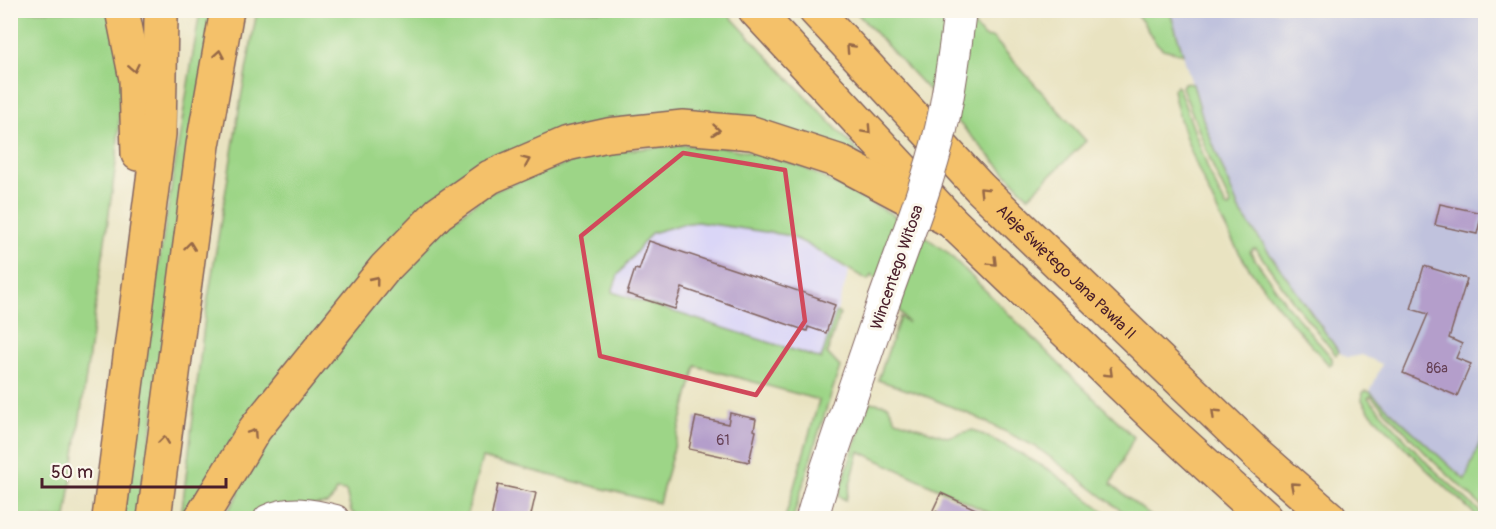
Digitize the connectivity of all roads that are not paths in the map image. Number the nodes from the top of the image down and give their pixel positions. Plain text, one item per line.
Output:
1 (122, 10) edge
2 (160, 10) edge
3 (227, 10) edge
4 (755, 10) edge
5 (815, 10) edge
6 (960, 10) edge
7 (951, 221) junction
8 (133, 332) junction
9 (109, 519) edge
10 (154, 519) edge
11 (201, 519) edge
12 (267, 519) edge
13 (336, 519) edge
14 (812, 519) edge
15 (1265, 519) edge
16 (1330, 519) edge

1 -> 8 highway
2 - 8 highway
10 -> 3 highway
4 -> 7 highway
16 -> 5 highway, Aleje świętego Jana Pawła II
6 - 14 street, Wincentego Witosa, bridge
11 -> 7 highway
7 -> 15 highway
8 - 9 highway
12 - 13 street

